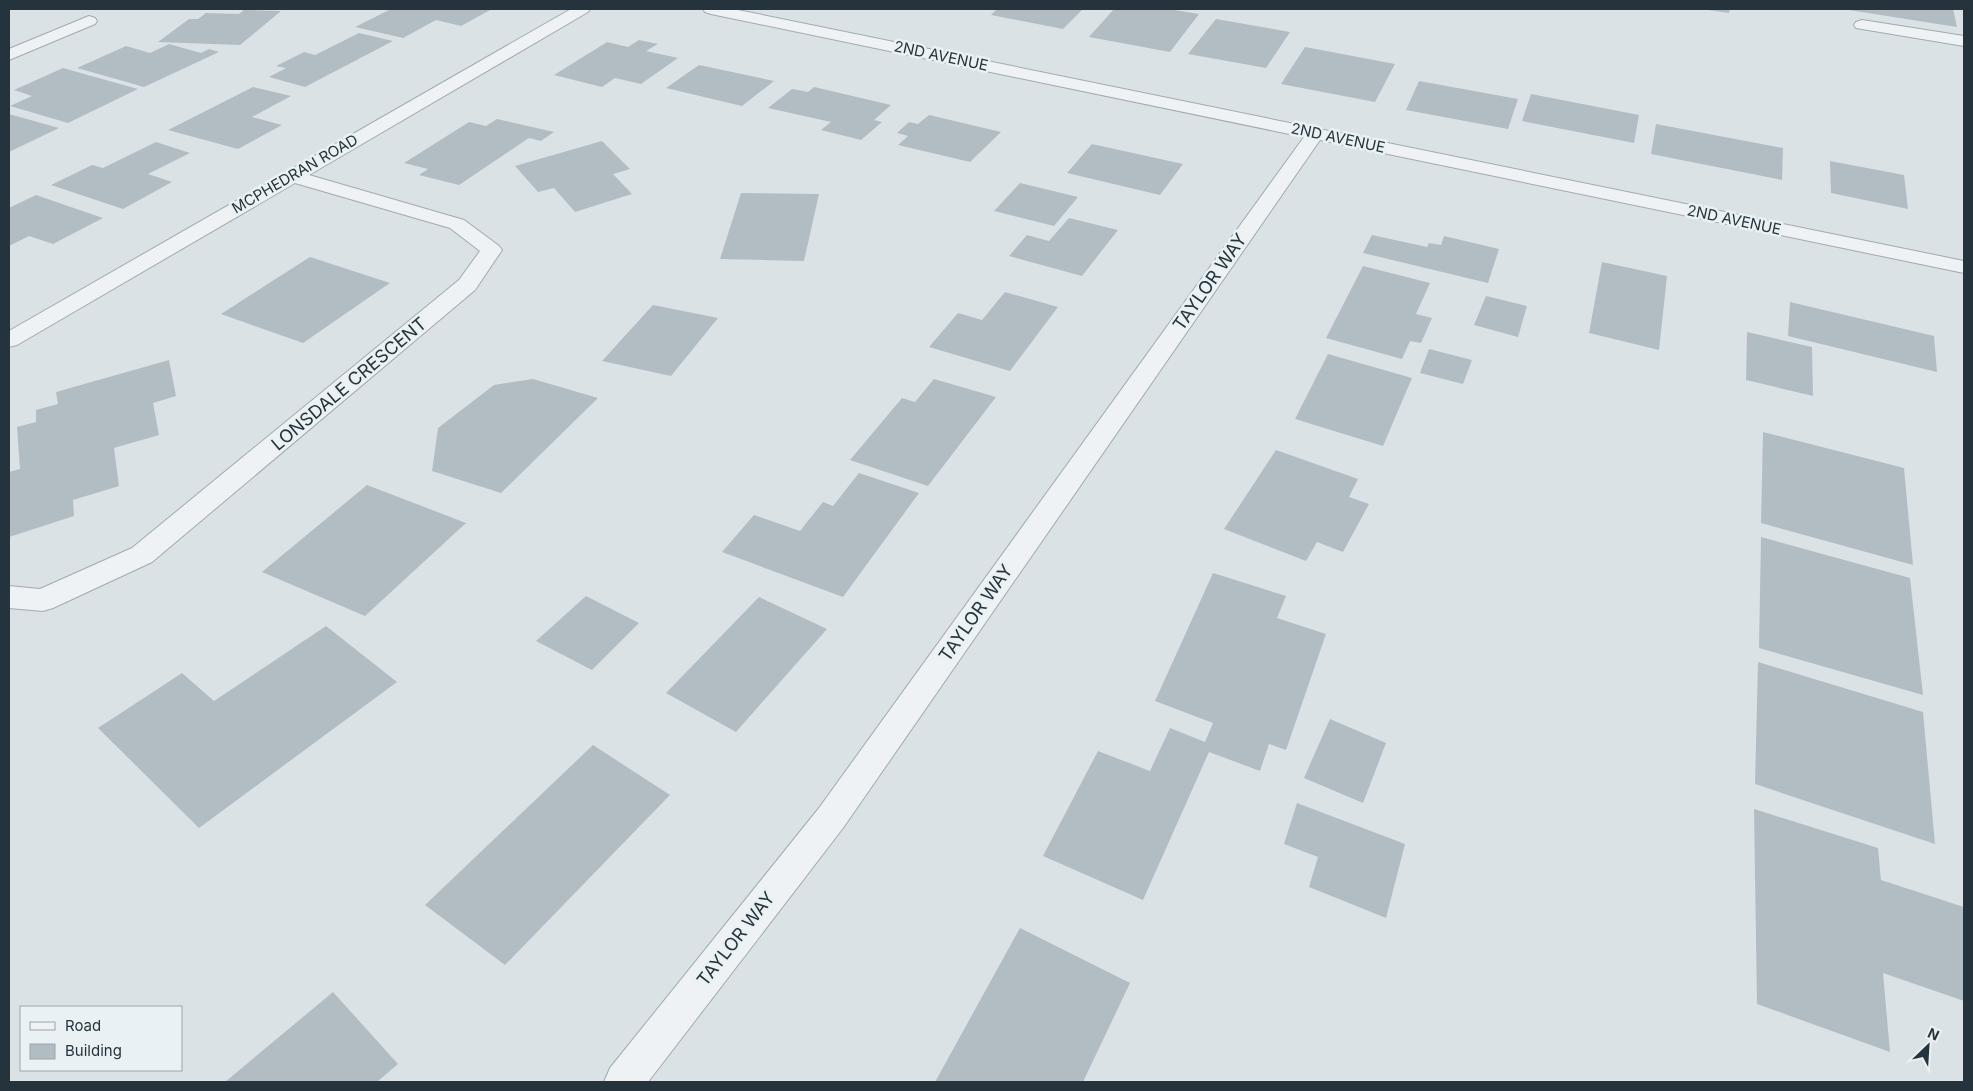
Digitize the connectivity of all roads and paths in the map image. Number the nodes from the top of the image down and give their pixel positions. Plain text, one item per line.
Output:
1 (582, 9) edge
2 (711, 9) edge
3 (90, 21) dead end
4 (1862, 25) dead end
5 (1964, 41) edge
6 (9, 55) edge
7 (1315, 134) junction
8 (292, 176) junction
9 (1964, 267) edge
10 (9, 340) edge
11 (9, 597) edge
12 (624, 1082) edge

1 - 8 street, MCPHEDRAN ROAD
2 - 7 street, 2ND AVENUE
3 - 6 street
4 - 5 street
7 - 9 street, 2ND AVENUE
7 - 12 street, TAYLOR WAY
8 - 10 street, MCPHEDRAN ROAD
8 - 11 street, LONSDALE CRESCENT

